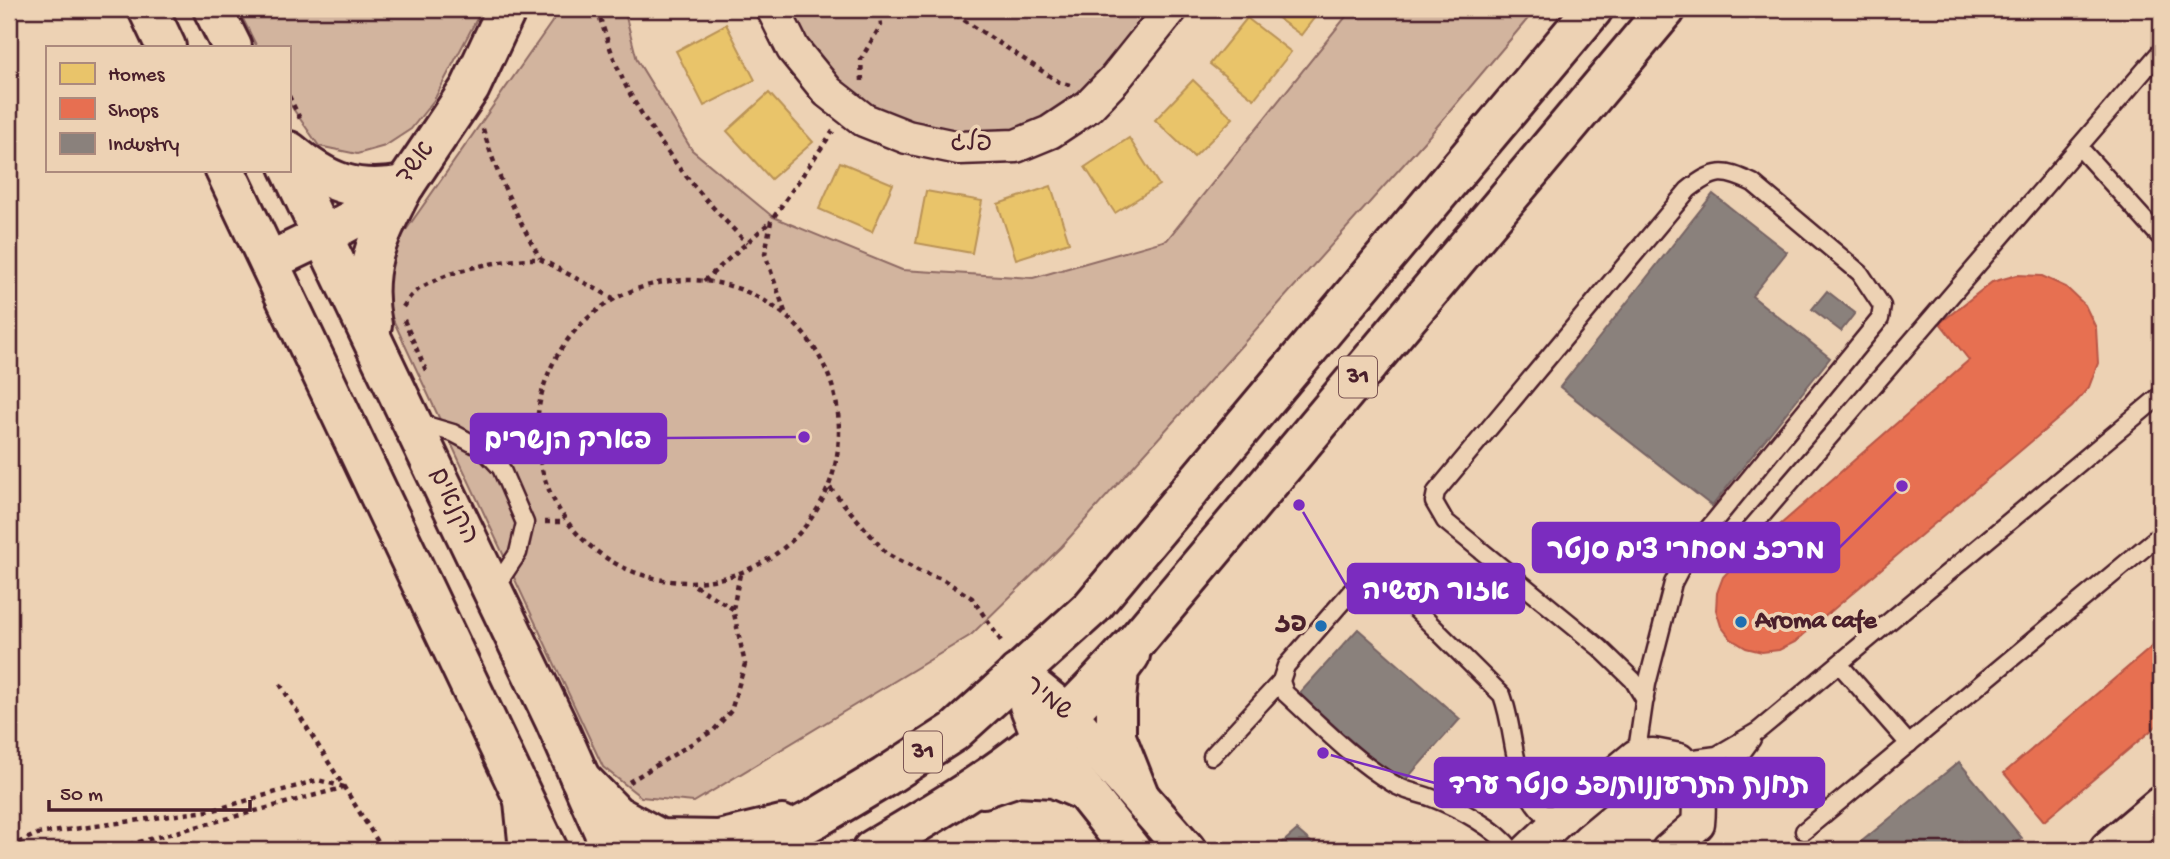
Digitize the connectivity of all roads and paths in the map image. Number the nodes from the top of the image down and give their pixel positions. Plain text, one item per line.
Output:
1 (148, 9) edge
2 (213, 9) edge
3 (507, 9) edge
4 (597, 9) edge
5 (774, 9) edge
6 (879, 9) edge
7 (947, 9) edge
8 (1171, 9) edge
9 (1593, 9) edge
10 (1666, 9) edge
11 (166, 46) edge
12 (232, 46) edge
13 (2161, 52) edge
14 (470, 88) junction
15 (1102, 93) junction
16 (849, 108) junction
17 (2079, 147) junction
18 (290, 152) edge
19 (290, 168) edge
20 (226, 172) edge
21 (405, 185) junction
22 (771, 221) junction
23 (322, 236) junction
24 (2161, 238) edge
25 (747, 243) junction
26 (540, 259) junction
27 (270, 261) junction
28 (703, 281) junction
29 (395, 298) dead end
30 (613, 298) junction
31 (400, 311) junction
32 (785, 313) junction
33 (377, 351) junction
34 (432, 384) dead end
35 (2161, 395) edge
36 (411, 421) junction
37 (535, 424) junction
38 (500, 467) junction
39 (829, 487) junction
40 (2161, 534) edge
41 (1741, 540) dead end
42 (740, 574) junction
43 (691, 583) junction
44 (492, 591) junction
45 (733, 609) junction
46 (1155, 620) junction
47 (1839, 664) junction
48 (1017, 674) junction
49 (1281, 681) junction
50 (280, 684) dead end
51 (1643, 708) junction
52 (1055, 726) junction
53 (1758, 731) junction
54 (1909, 744) junction
55 (1212, 756) dead end
56 (1636, 756) junction
57 (1675, 758) junction
58 (580, 778) junction
59 (627, 783) dead end
60 (344, 787) junction
61 (1084, 791) junction
62 (1139, 795) junction
63 (955, 798) junction
64 (524, 801) junction
65 (1700, 803) junction
66 (2161, 806) edge
67 (1566, 814) junction
68 (818, 817) junction
69 (1804, 831) dead end
70 (2161, 839) edge
71 (1117, 842) edge
72 (9, 847) edge
73 (109, 850) edge
74 (383, 850) edge
75 (529, 850) edge
76 (548, 850) edge
77 (612, 850) edge
78 (754, 850) edge
79 (872, 850) edge
80 (1186, 850) edge
81 (1512, 850) edge
82 (1528, 850) edge
83 (1668, 850) edge
84 (2109, 850) edge
85 (2148, 850) edge

1 - 11 main road
2 - 12 main road
3 - 14 main road, אשד
4 - 25 path
5 - 16 street, פלג
6 - 16 path
7 - 15 path
8 - 15 street, פלג
9 - 48 main road, 31
10 - 46 main road, 31
13 - 17 lane
14 - 21 main road, אשד
14 - 26 path
15 - 16 street, פלג
16 - 22 path
17 - 24 lane
17 - 41 lane
18 - 21 main road
19 - 23 main road, הקנאים
20 - 27 main road
21 - 23 main road, אשד
21 - 33 main road
22 - 25 path
22 - 32 path
23 - 27 main road, אשד
23 - 33 main road, הקנאים
25 - 28 path
26 - 30 path
26 - 31 path
27 - 64 main road
28 - 30 path
28 - 32 path
29 - 31 path
30 - 37 path
31 - 34 path
32 - 39 path
33 - 36 main road, הקנאים
35 - 47 lane
36 - 38 lane
36 - 44 main road, הקנאים
37 - 38 path
37 - 43 path
38 - 44 lane
39 - 42 path
39 - 48 path
40 - 54 lane
42 - 43 path
42 - 45 path
43 - 45 path
44 - 58 main road, הקנאים
45 - 59 path
46 - 52 main road, 31
46 - 62 main road
47 - 53 lane
47 - 54 lane
48 - 52 main road, שמיר
48 - 68 main road, 31
49 - 55 lane
49 - 67 lane
49 - 81 lane
50 - 60 path
51 - 51 lane
51 - 56 lane
51 - 57 lane
52 - 61 main road, שמיר
52 - 62 main road, שמיר
52 - 63 main road, 31
53 - 57 lane
53 - 65 lane
54 - 69 lane
56 - 57 street
56 - 67 street
57 - 65 street
58 - 68 main road
58 - 77 main road, הקנאים
60 - 72 path
60 - 73 path
60 - 74 path
61 - 63 main road
61 - 71 main road, שמיר
62 - 80 main road, שמיר
63 - 79 main road, 31
64 - 75 main road
64 - 76 main road
65 - 83 street
66 - 84 main road
67 - 82 street
68 - 78 main road, 31
70 - 85 main road

